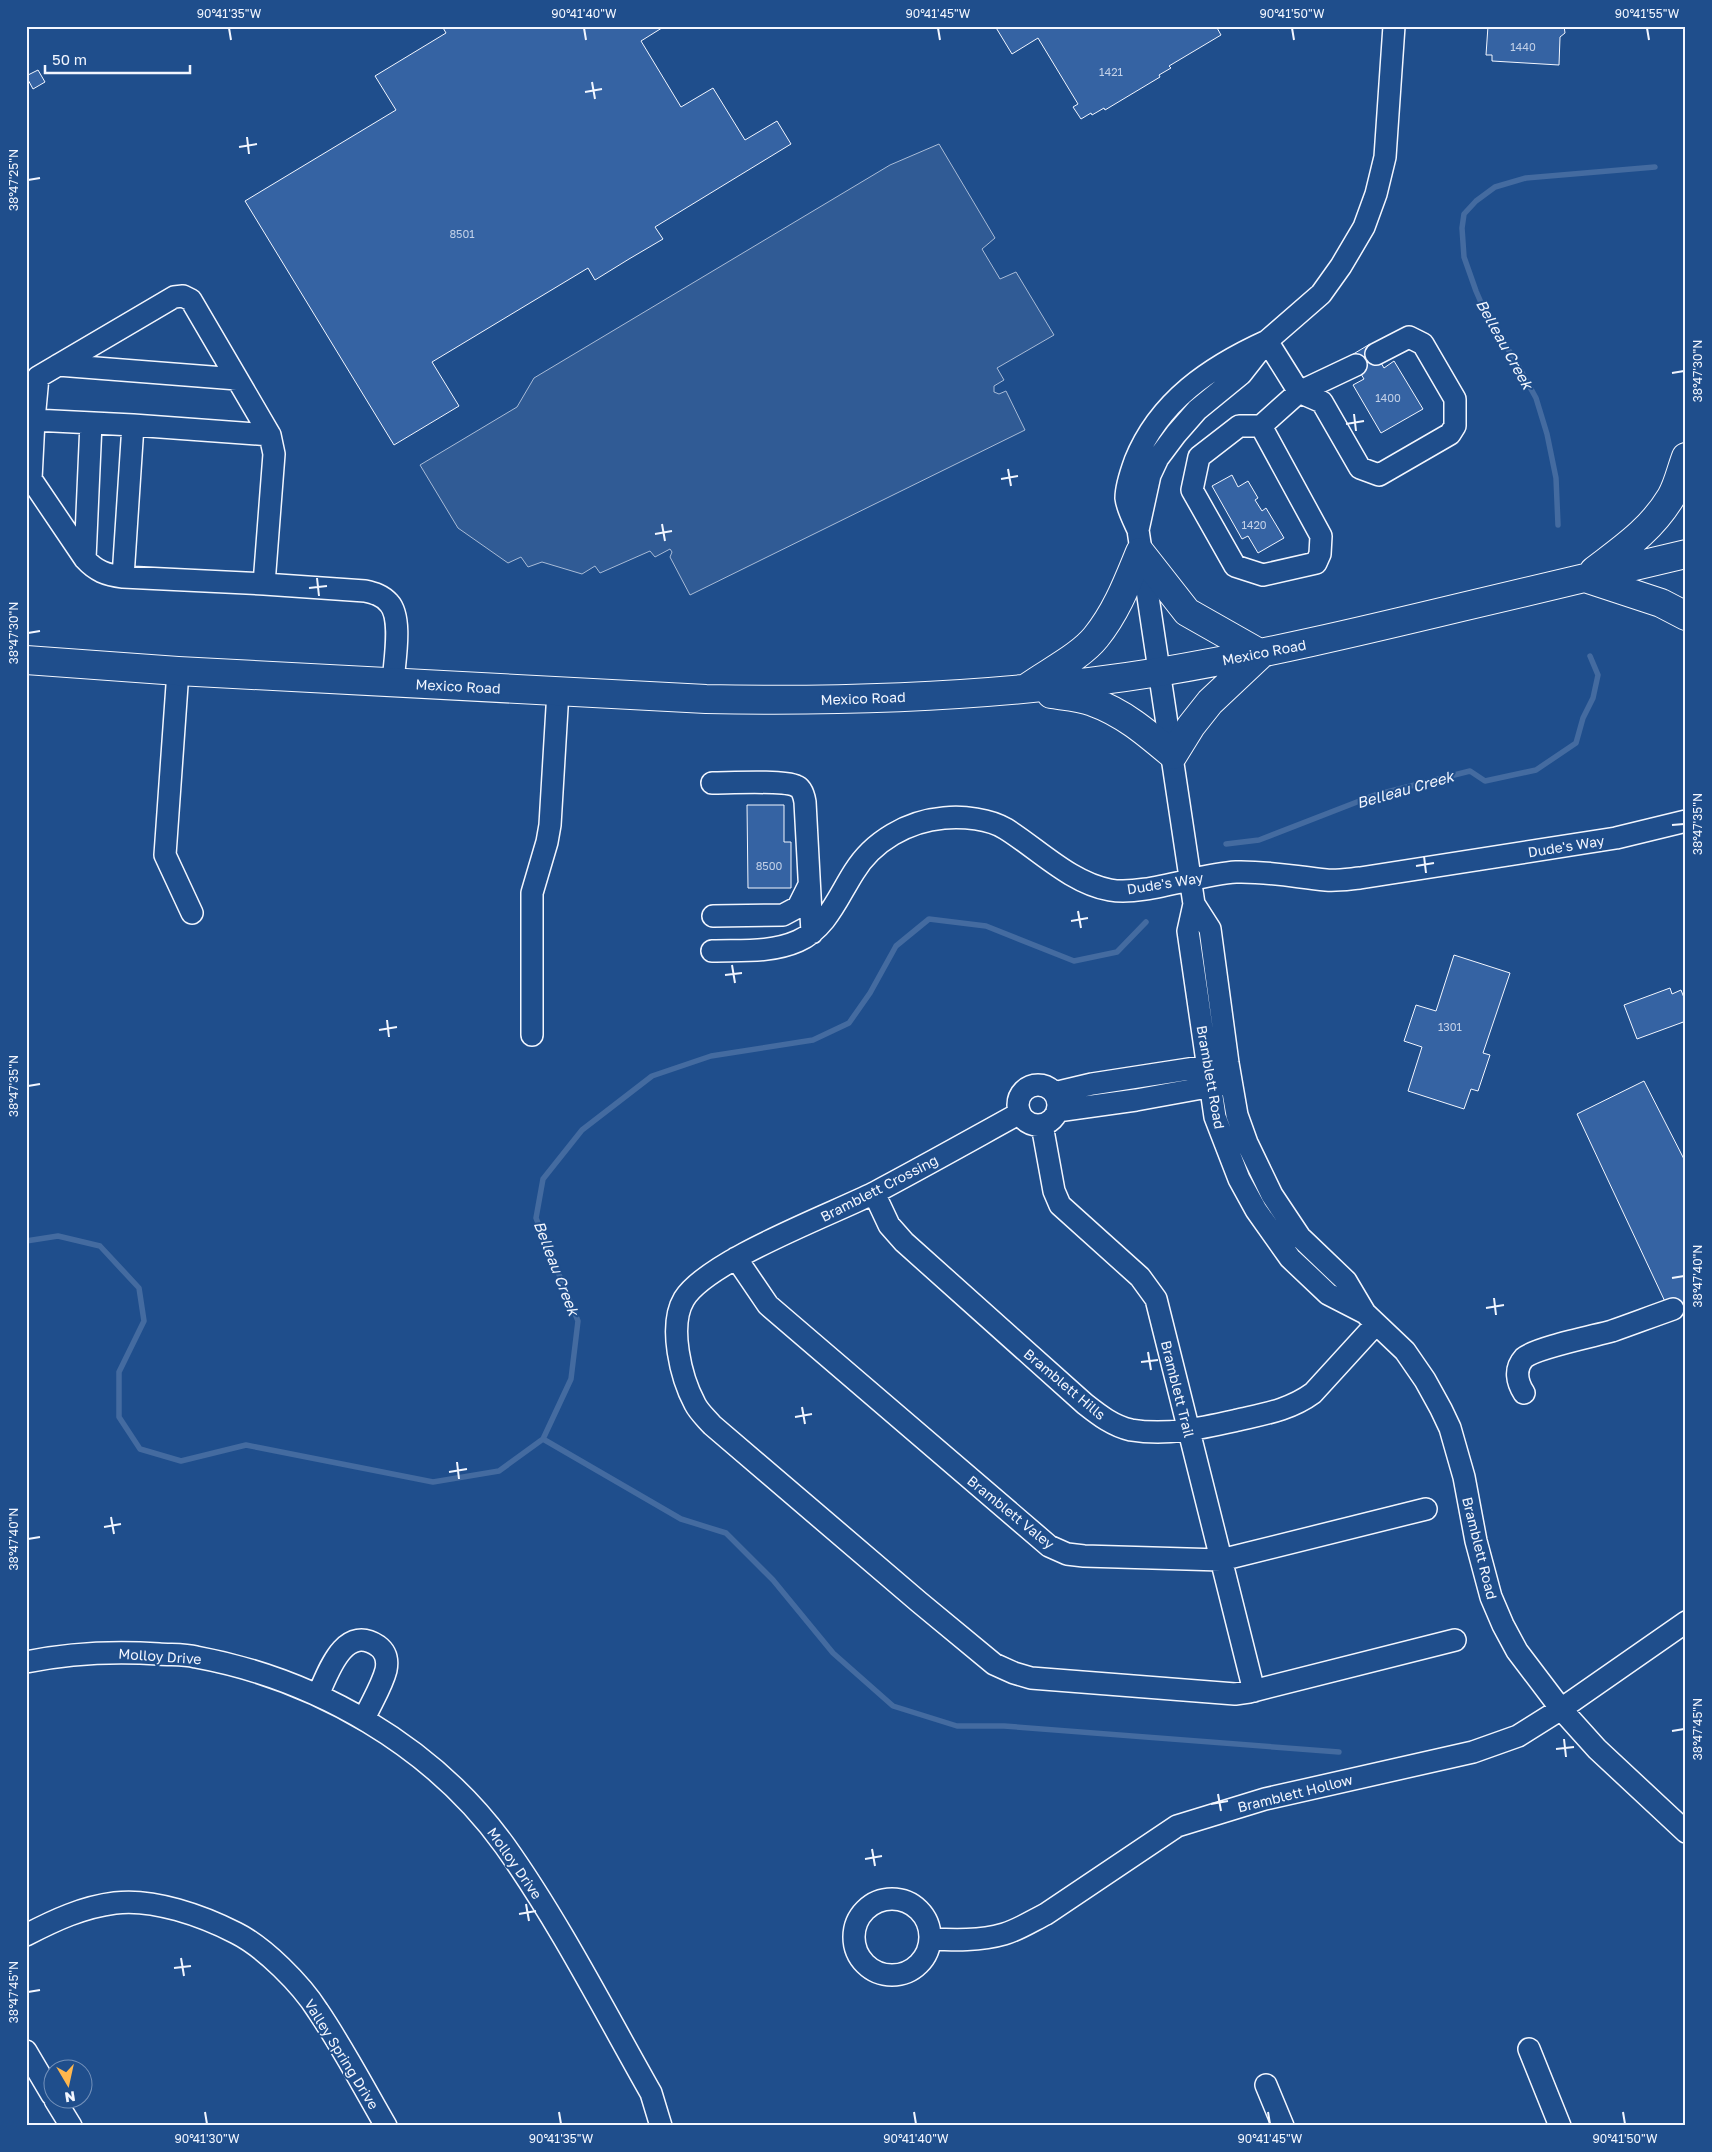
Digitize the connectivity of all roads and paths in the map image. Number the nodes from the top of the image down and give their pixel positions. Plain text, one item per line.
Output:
1 (1394, 26) edge
2 (1267, 341) junction
3 (1376, 354) dead end
4 (58, 365) junction
5 (1356, 365) dead end
6 (237, 379) junction
7 (1299, 392) junction
8 (34, 420) junction
9 (91, 423) junction
10 (133, 424) junction
11 (1261, 426) junction
12 (270, 435) junction
13 (1686, 457) edge
14 (1139, 541) junction
15 (1686, 554) edge
16 (84, 559) junction
17 (122, 577) junction
18 (1585, 578) junction
19 (264, 584) junction
20 (1686, 616) edge
21 (1261, 654) junction
22 (26, 660) edge
23 (178, 671) junction
24 (1159, 672) junction
25 (393, 683) junction
26 (1025, 689) junction
27 (558, 691) junction
28 (1173, 755) junction
29 (712, 783) dead end
30 (1686, 821) edge
31 (1190, 879) junction
32 (809, 884) junction
33 (1194, 904) junction
34 (192, 913) dead end
35 (712, 916) dead end
36 (812, 932) junction
37 (712, 951) dead end
38 (532, 1035) dead end
39 (1229, 1073) junction
40 (1208, 1076) junction
41 (1051, 1110) junction
42 (1020, 1113) junction
43 (874, 1193) junction
44 (736, 1258) junction
45 (1678, 1307) edge
46 (1370, 1319) junction
47 (1524, 1393) dead end
48 (1188, 1431) junction
49 (1426, 1510) dead end
50 (1221, 1560) junction
51 (1686, 1622) edge
52 (1455, 1640) dead end
53 (26, 1662) edge
54 (1254, 1691) junction
55 (318, 1695) junction
56 (1561, 1710) junction
57 (364, 1718) junction
58 (1686, 1832) edge
59 (26, 1935) edge
60 (930, 1939) dead end
61 (1529, 2049) dead end
62 (26, 2051) edge
63 (42, 2078) edge
64 (1266, 2085) dead end
65 (61, 2110) edge
66 (71, 2126) edge
67 (386, 2126) edge
68 (661, 2126) edge
69 (1283, 2126) edge
70 (1560, 2126) edge

1 - 2 street, Bramblett Road
2 - 7 street
2 - 14 street, Bramblett Road
3 - 7 street
4 - 6 street
4 - 6 street
4 - 8 street
5 - 7 street
6 - 12 street
7 - 11 street
8 - 9 street
8 - 16 street
9 - 10 street
9 - 16 street
10 - 12 street
10 - 17 street
11 - 11 street
12 - 19 street
13 - 18 main road
14 - 21 main road
14 - 24 street, Bramblett Road
14 - 26 main road
15 - 18 main road, Mexico Road
16 - 17 street
17 - 19 street
18 - 20 main road
18 - 21 main road, Mexico Road
19 - 25 street
21 - 24 main road, Mexico Road
21 - 28 main road
22 - 23 main road, Mexico Road
23 - 25 main road, Mexico Road
23 - 34 street
24 - 26 main road, Mexico Road
24 - 28 street, Bramblett Road
25 - 27 main road, Mexico Road
26 - 27 main road, Mexico Road
26 - 28 main road
27 - 38 street
28 - 31 street, Bramblett Road
29 - 32 street
30 - 31 street, Dude's Way
31 - 33 street, Bramblett Road
31 - 36 street, Dude's Way
32 - 35 street
32 - 36 street
33 - 39 street, Bramblett Road
33 - 40 street, Bramblett Road
36 - 37 street, Dude's Way
39 - 40 street
39 - 46 street, Bramblett Road
40 - 41 street
40 - 46 street, Bramblett Road
41 - 42 street
41 - 42 street
41 - 48 street, Bramblett Trail
42 - 43 street, Bramblett Crossing
43 - 44 street, Bramblett Crossing
43 - 48 street, Bramblett Hills
44 - 50 street, Bramblett Valey
44 - 54 street, Bramblett Crossing
45 - 47 street
46 - 48 street, Bramblett Hills
46 - 56 street, Bramblett Road
48 - 50 street, Bramblett Trail
49 - 50 street, Bramblett Valey
50 - 54 street, Bramblett Trail
51 - 56 street, Bramblett Hollow
52 - 54 street, Bramblett Crossing
53 - 55 street, Molloy Drive
55 - 57 street, Molloy Drive
55 - 57 street
56 - 58 street, Bramblett Road
56 - 60 street, Bramblett Hollow
57 - 68 street, Molloy Drive
59 - 67 street, Valley Spring Drive
61 - 70 street
62 - 63 street
64 - 69 street
65 - 66 street

